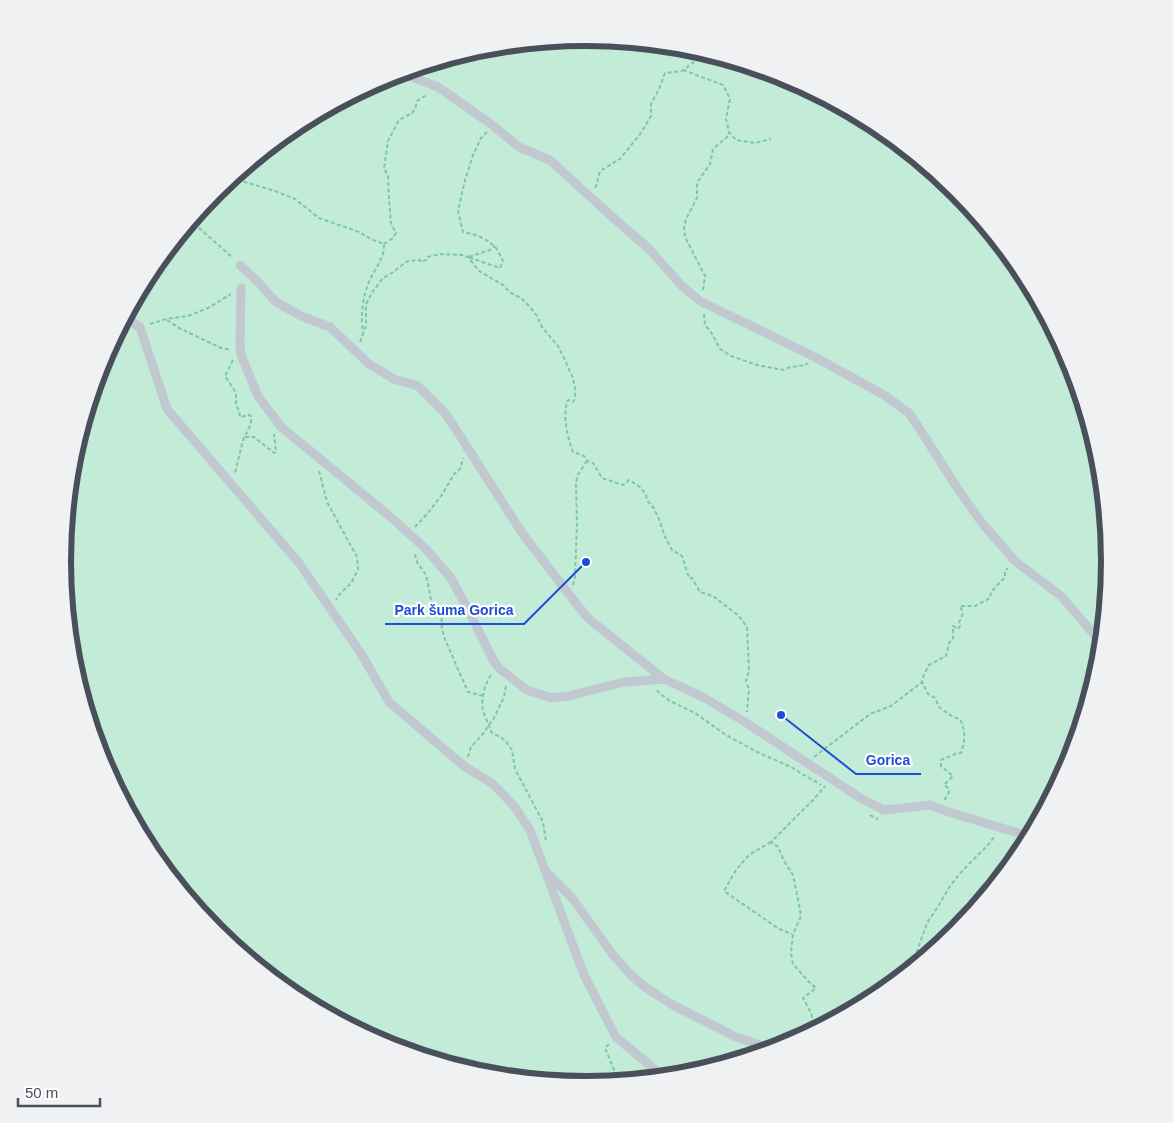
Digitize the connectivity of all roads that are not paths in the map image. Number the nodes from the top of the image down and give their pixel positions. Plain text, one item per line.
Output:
1 (412, 77) edge
2 (240, 266) road end
3 (241, 288) road end
4 (131, 321) edge
5 (1096, 637) edge
6 (660, 679) junction
7 (1023, 835) edge
8 (544, 870) junction
9 (762, 1046) edge
10 (657, 1072) edge

1 - 5 street
2 - 6 street
3 - 6 street
4 - 8 street
6 - 7 street
8 - 9 street
8 - 10 street

